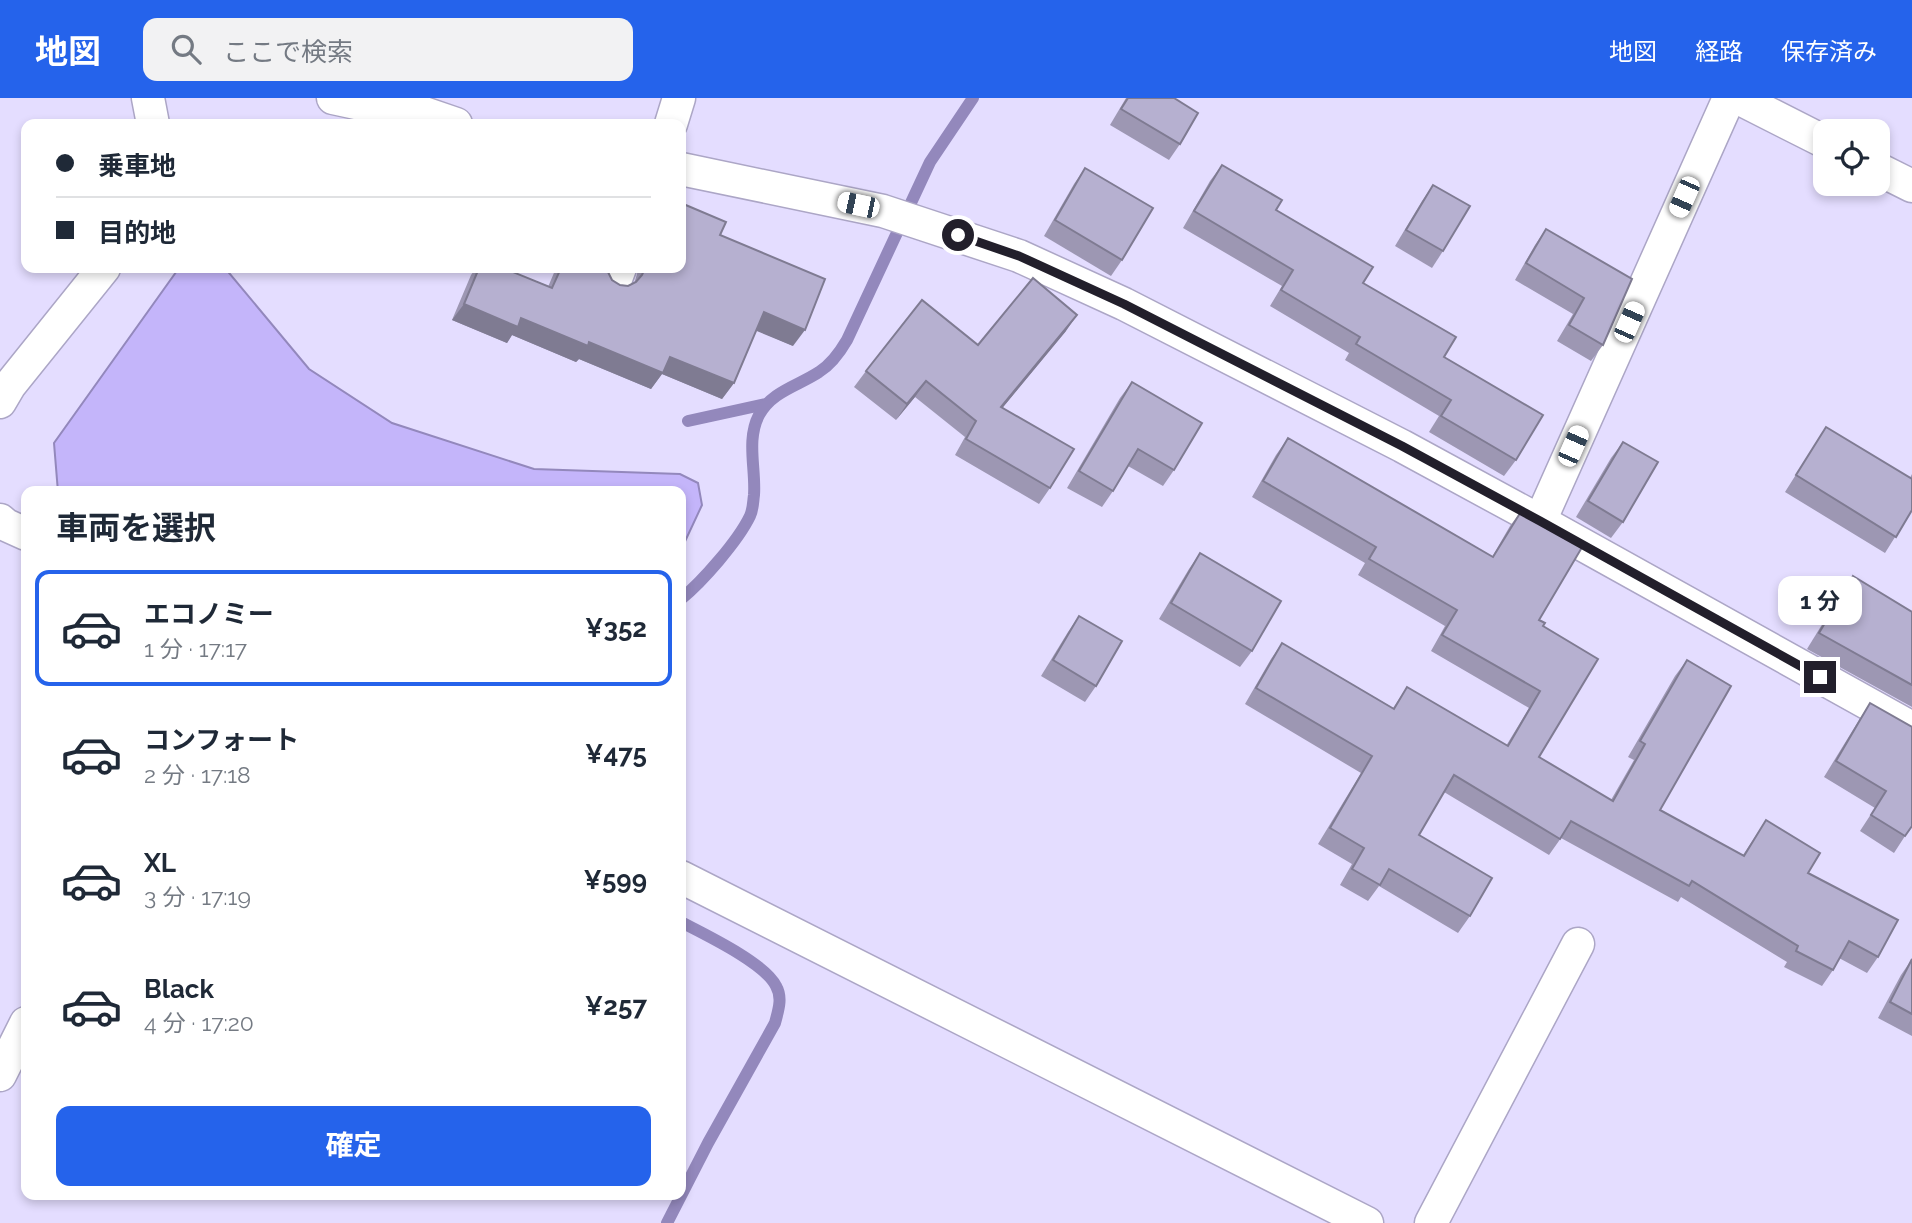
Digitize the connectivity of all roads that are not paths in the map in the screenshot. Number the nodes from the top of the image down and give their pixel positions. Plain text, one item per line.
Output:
1 (148, 98) edge
2 (333, 98) edge
3 (679, 98) edge
4 (1729, 98) edge
5 (1738, 98) edge
6 (423, 105) edge
7 (152, 119) edge
8 (447, 119) edge
9 (673, 119) edge
10 (1813, 136) edge
11 (686, 170) edge
12 (1890, 175) edge
13 (1912, 186) edge
14 (100, 273) edge
15 (0, 402) edge
16 (0, 520) edge
17 (1540, 521) junction
18 (21, 532) edge
19 (1912, 728) edge
20 (686, 880) edge
21 (1577, 944) dead end
22 (21, 1033) edge
23 (0, 1074) edge
24 (1367, 1223) edge
25 (1431, 1223) edge

1 - 7 street
2 - 6 street
3 - 9 street
4 - 17 street
5 - 10 street
6 - 8 street
11 - 17 street
12 - 13 street
14 - 15 street
16 - 18 street
17 - 19 street
20 - 24 street
21 - 25 street
22 - 23 street

